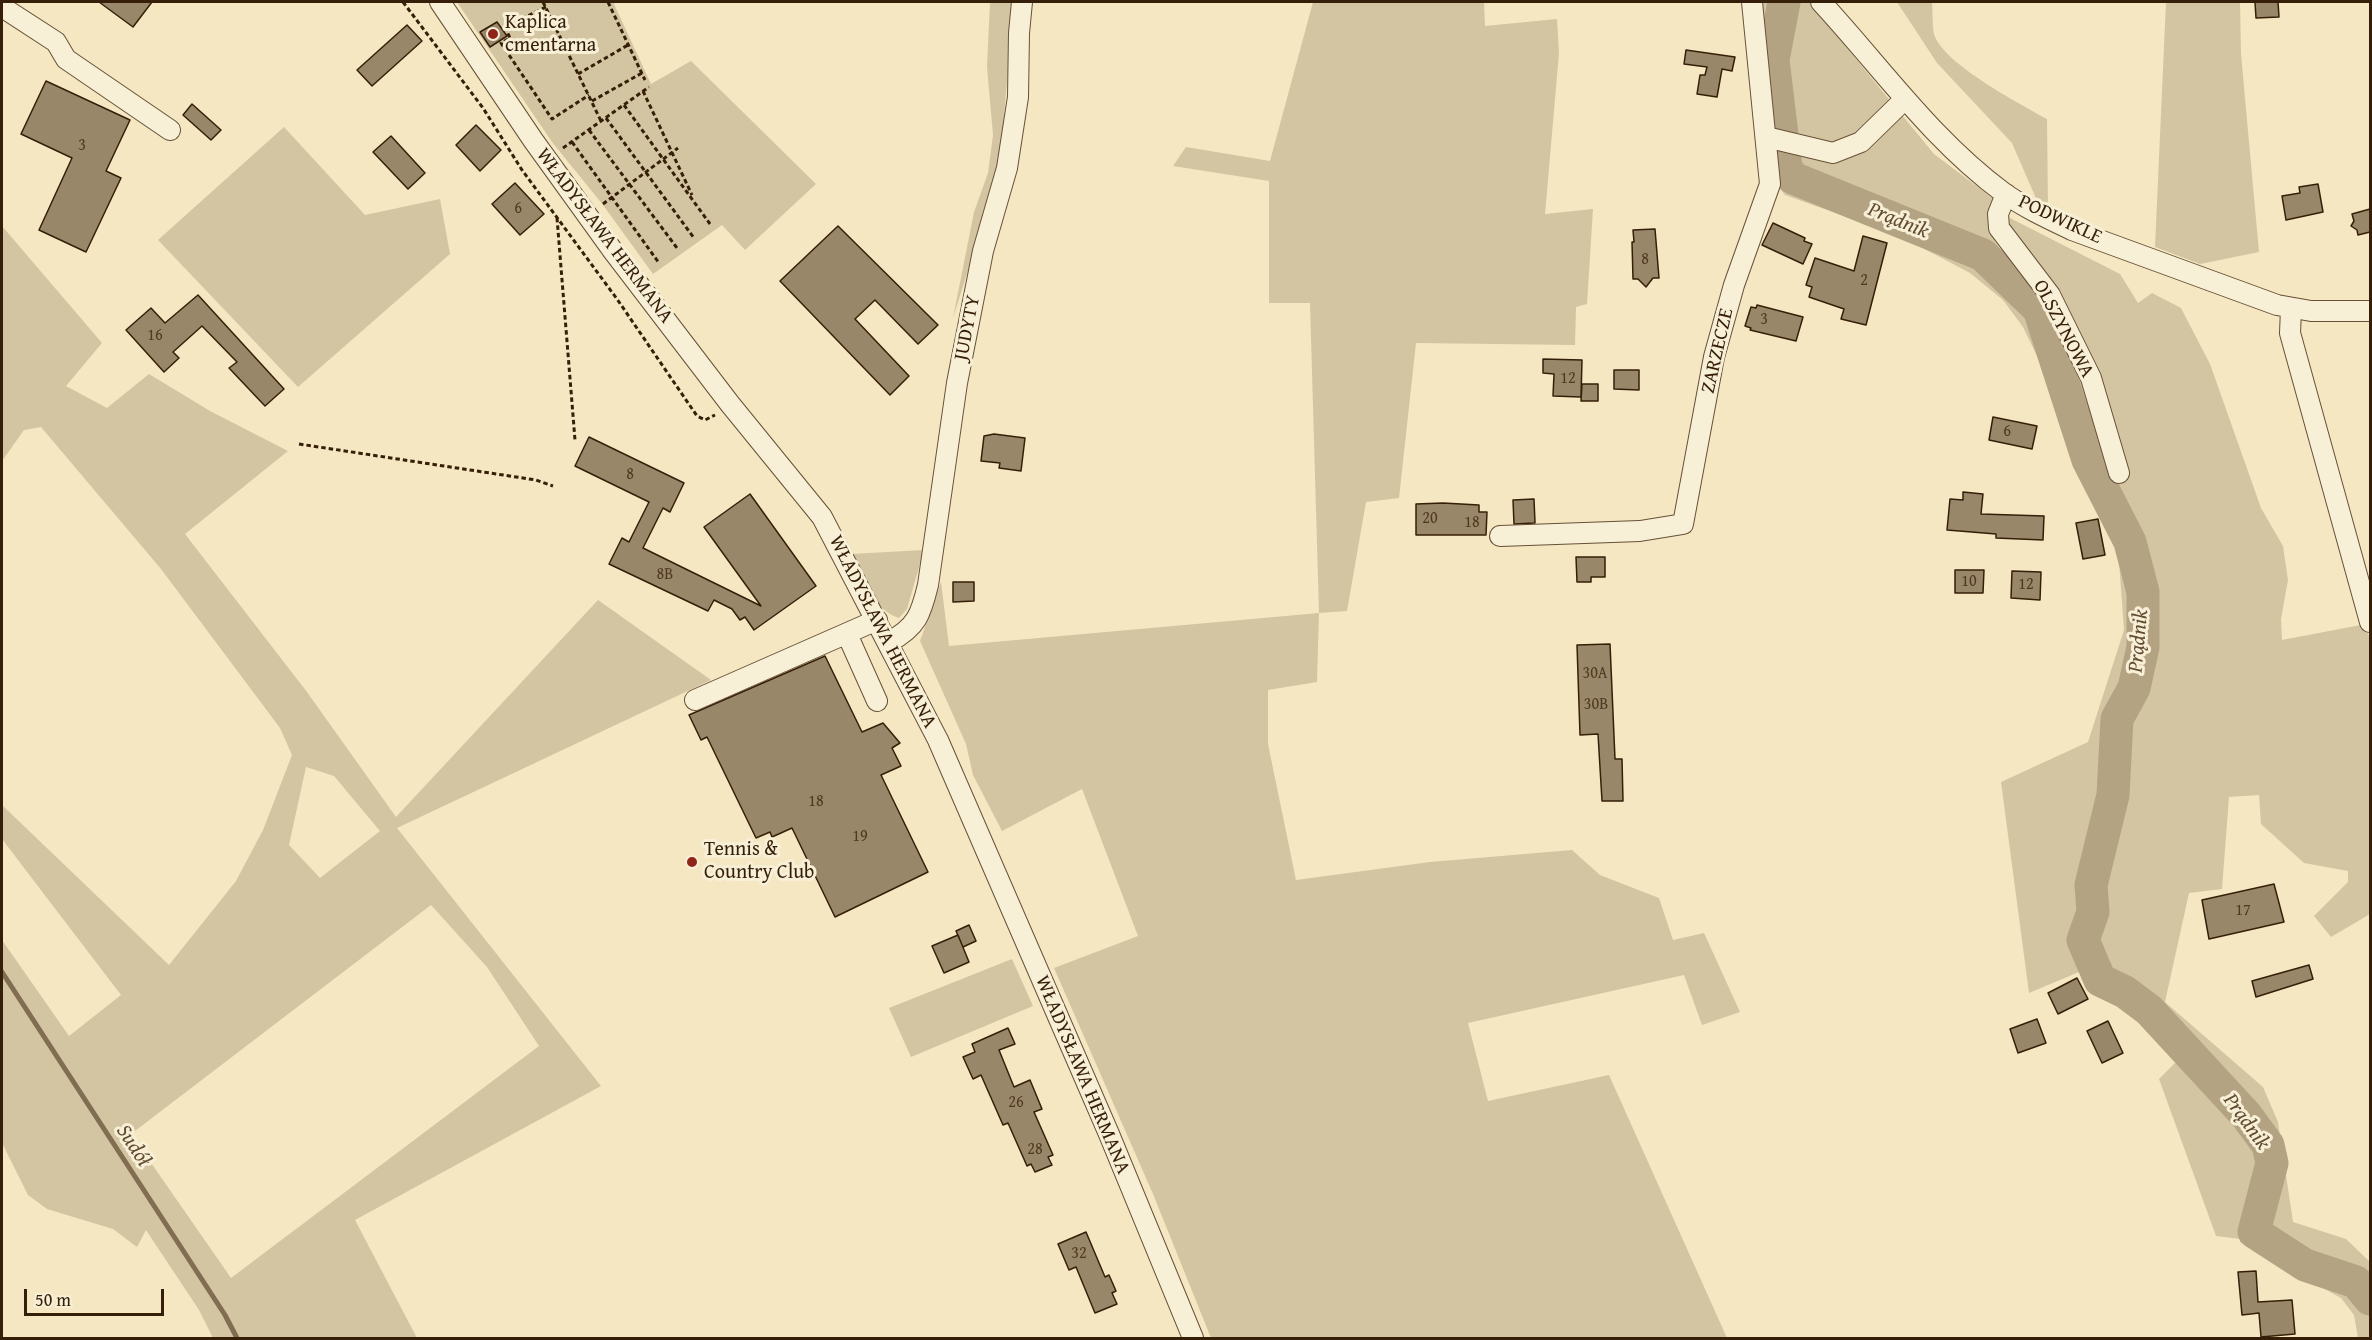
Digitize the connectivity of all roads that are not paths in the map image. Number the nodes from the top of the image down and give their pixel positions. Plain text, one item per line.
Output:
1 (440, 2) edge
2 (1022, 2) edge
3 (1752, 2) edge
4 (1821, 2) edge
5 (2, 7) edge
6 (1905, 99) junction
7 (170, 130) dead end
8 (1768, 137) junction
9 (2006, 194) junction
10 (2291, 309) junction
11 (2370, 311) edge
12 (2119, 473) dead end
13 (1500, 536) dead end
14 (877, 620) junction
15 (2370, 622) edge
16 (847, 634) junction
17 (889, 642) junction
18 (695, 700) dead end
19 (877, 701) dead end
20 (1193, 1338) edge

1 - 14 street, WŁADYSŁAWA HERMANA
2 - 17 street, JUDYTY
3 - 8 street, ZARZECZE
4 - 6 street, PODWIKLE
5 - 7 street
6 - 8 street
6 - 9 street, PODWIKLE
8 - 13 street, ZARZECZE
9 - 10 street, PODWIKLE
9 - 12 street, OLSZYNOWA
10 - 11 street, PODWIKLE
10 - 15 street
14 - 16 street
14 - 17 street, WŁADYSŁAWA HERMANA
16 - 18 street
16 - 19 street
17 - 20 street, WŁADYSŁAWA HERMANA

